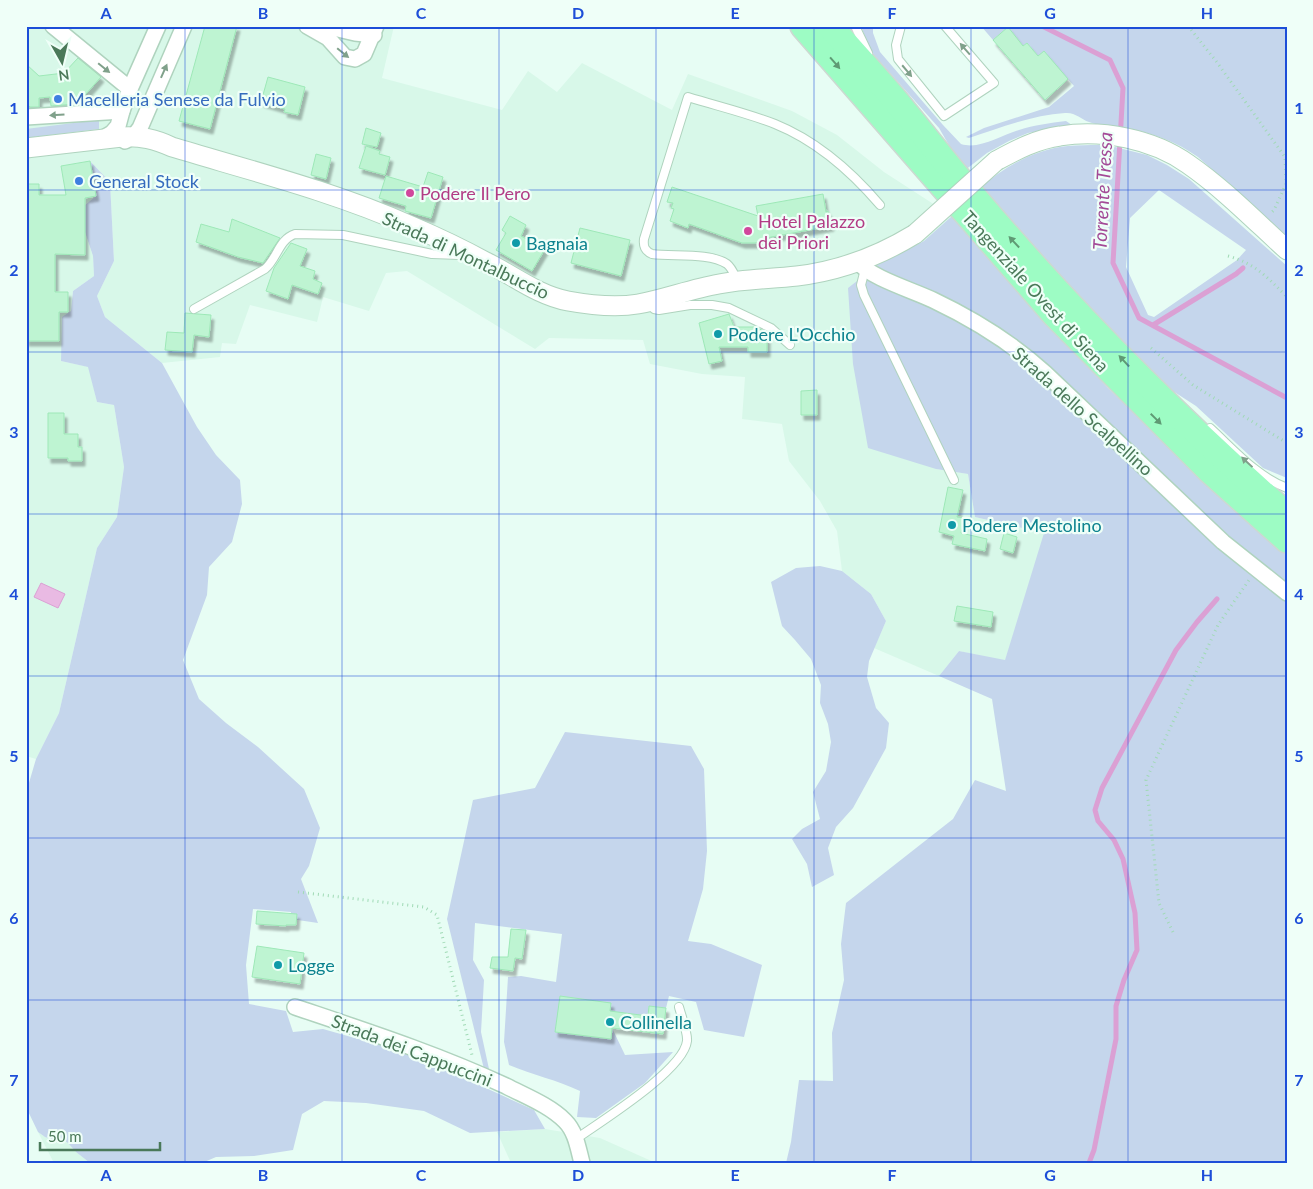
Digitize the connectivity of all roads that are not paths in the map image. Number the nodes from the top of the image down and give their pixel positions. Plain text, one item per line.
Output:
1 (53, 26) edge
2 (158, 26) edge
3 (184, 26) edge
4 (307, 26) edge
5 (325, 26) edge
6 (803, 26) edge
7 (830, 26) edge
8 (855, 26) edge
9 (901, 26) edge
10 (946, 26) edge
11 (375, 31) edge
12 (130, 89) junction
13 (903, 110) junction
14 (122, 111) junction
15 (145, 116) junction
16 (26, 117) edge
17 (134, 136) junction
18 (101, 139) junction
19 (164, 143) junction
20 (28, 156) edge
21 (880, 205) dead end
22 (1287, 250) edge
23 (472, 255) junction
24 (861, 266) junction
25 (737, 281) junction
26 (647, 302) junction
27 (194, 309) dead end
28 (790, 345) dead end
29 (1143, 381) junction
30 (1172, 398) dead end
31 (1202, 420) dead end
32 (954, 480) dead end
33 (1287, 488) edge
34 (1287, 515) edge
35 (1287, 540) edge
36 (1287, 593) edge
37 (294, 1007) dead end
38 (679, 1007) dead end
39 (576, 1139) junction
40 (582, 1163) edge

1 -> 12 street
2 - 12 street
15 -> 3 street
4 -> 11 street
5 - 11 street
6 -> 35 highway, Tangenziale Ovest di Siena
7 - 13 highway, Tangenziale Ovest di Siena
8 - 13 lane
9 -> 10 lane
12 - 14 street
29 -> 13 highway, Tangenziale Ovest di Siena
14 -> 16 street
14 - 18 street
15 - 17 street
15 - 19 street
17 - 18 street, Strada di Montalbuccio
17 - 19 street, Strada di Montalbuccio
17 - 20 street
18 - 20 street, Strada di Montalbuccio
19 - 20 street, Strada di Montalbuccio
19 - 23 street, Strada di Montalbuccio
21 - 25 lane
22 - 24 street, Strada di Montalbuccio, bridge
23 - 26 street, Strada di Montalbuccio
23 - 27 lane
24 - 25 street, Strada di Montalbuccio
24 - 32 lane
24 - 36 street, Strada dello Scalpellino
25 - 26 street, Strada di Montalbuccio
26 - 28 lane
29 - 30 lane
29 - 34 highway, Tangenziale Ovest di Siena
33 -> 31 lane
37 - 39 street, Strada dei Cappuccini
38 - 39 lane
39 - 40 street, Strada dei Cappuccini

